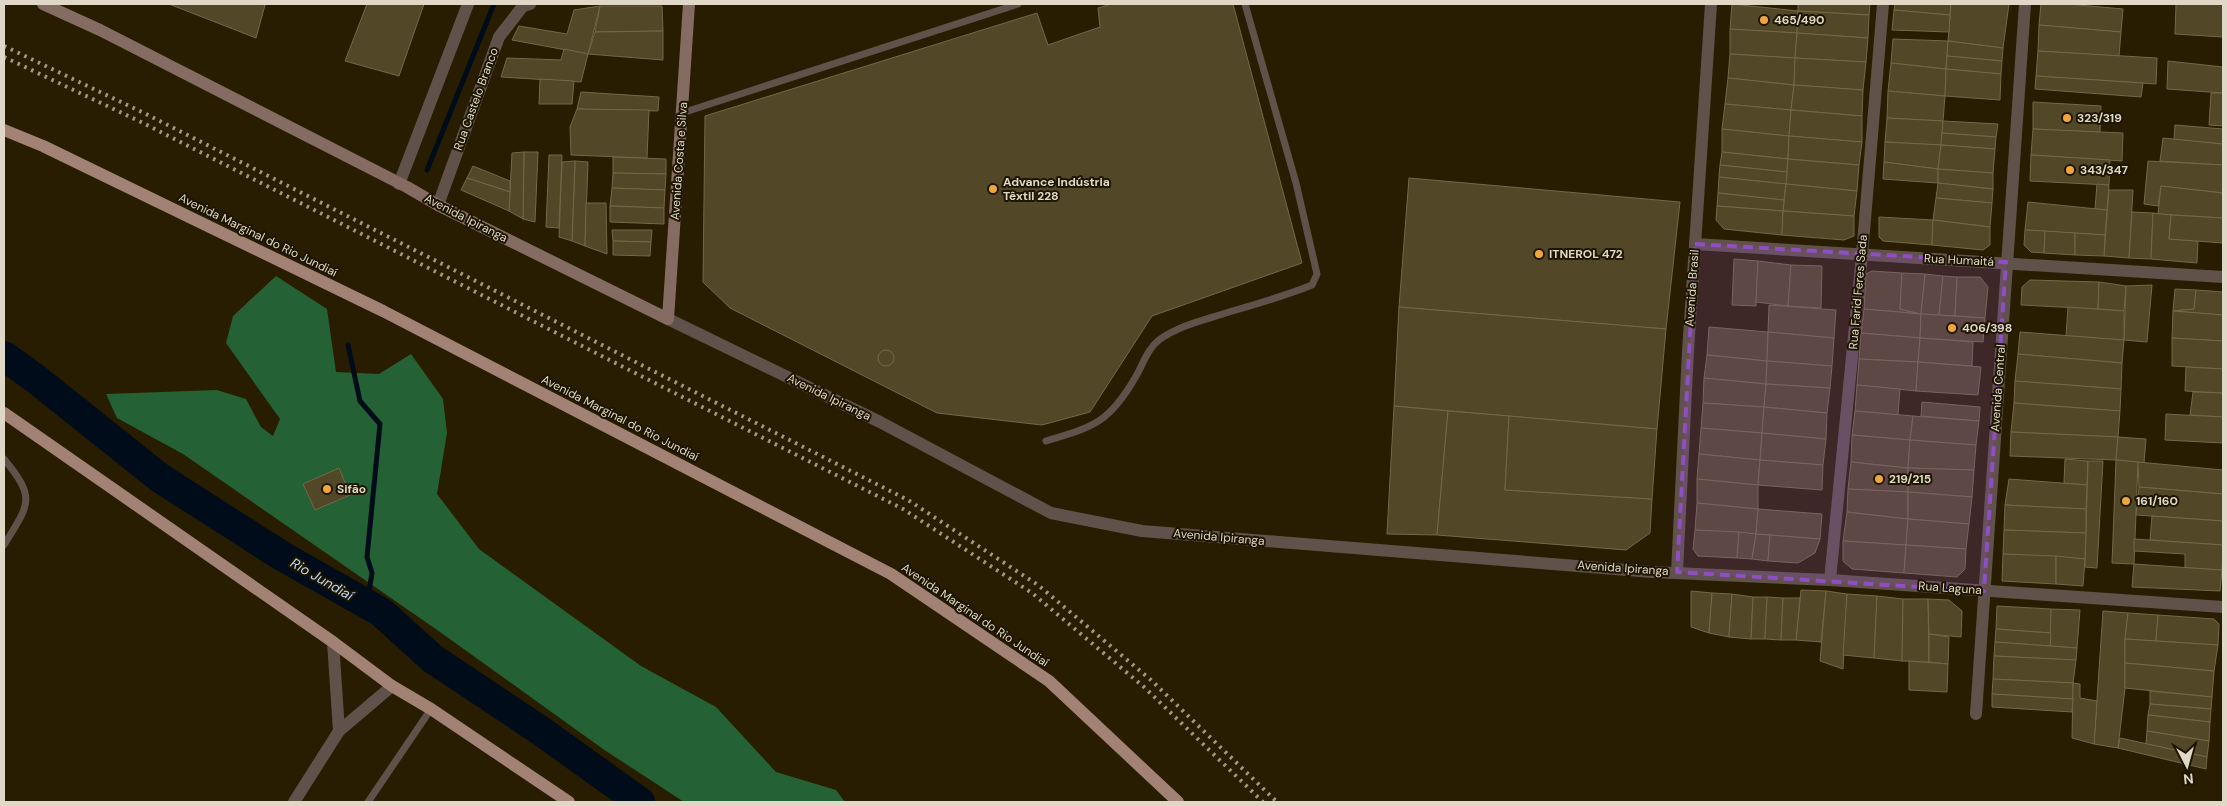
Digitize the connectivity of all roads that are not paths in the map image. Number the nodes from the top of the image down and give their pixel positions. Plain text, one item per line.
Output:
1 (43, 4) edge
2 (468, 4) edge
3 (530, 4) edge
4 (689, 4) edge
5 (1018, 4) edge
6 (1245, 4) edge
7 (1710, 4) edge
8 (1883, 4) edge
9 (2025, 4) edge
10 (682, 113) junction
11 (4, 130) edge
12 (403, 186) junction
13 (434, 204) junction
14 (1695, 244) junction
15 (1862, 255) junction
16 (2006, 262) junction
17 (2223, 277) edge
18 (668, 319) junction
19 (4, 413) edge
20 (1046, 441) dead end
21 (4, 459) edge
22 (4, 544) edge
23 (1677, 572) junction
24 (1830, 580) junction
25 (1984, 591) junction
26 (2223, 607) edge
27 (333, 642) junction
28 (392, 686) junction
29 (431, 709) junction
30 (1976, 714) dead end
31 (339, 731) junction
32 (294, 802) edge
33 (368, 802) edge
34 (569, 802) edge
35 (1178, 802) edge

1 - 12 main road, Avenida Ipiranga
2 - 12 street
3 - 13 street, Rua Castelo Branco
4 - 10 main road, Avenida Costa e Silva
5 - 10 lane
6 - 20 lane
7 - 14 street, Avenida Brasil
8 - 15 street, Rua Farid Feres Sada
9 - 16 street, Avenida Central
10 - 18 main road, Avenida Costa e Silva
11 - 35 main road, Avenida Marginal do Rio Jundiaí
12 - 13 main road, Avenida Ipiranga
13 - 18 main road, Avenida Ipiranga
14 - 15 street, Rua Humaitá
14 - 23 street, Avenida Brasil
15 - 16 street, Rua Humaitá
15 - 24 street, Rua Farid Feres Sada
16 - 17 street, Rua Humaitá
16 - 25 street, Avenida Central
18 - 23 street, Avenida Ipiranga
19 - 27 main road
21 - 22 lane
23 - 24 street, Rua Laguna
24 - 25 street, Rua Laguna
25 - 26 street, Rua Laguna
25 - 30 street, Avenida Central
27 - 28 main road
27 - 31 street
28 - 29 main road
28 - 31 street
29 - 33 lane
29 - 34 main road
31 - 32 street

